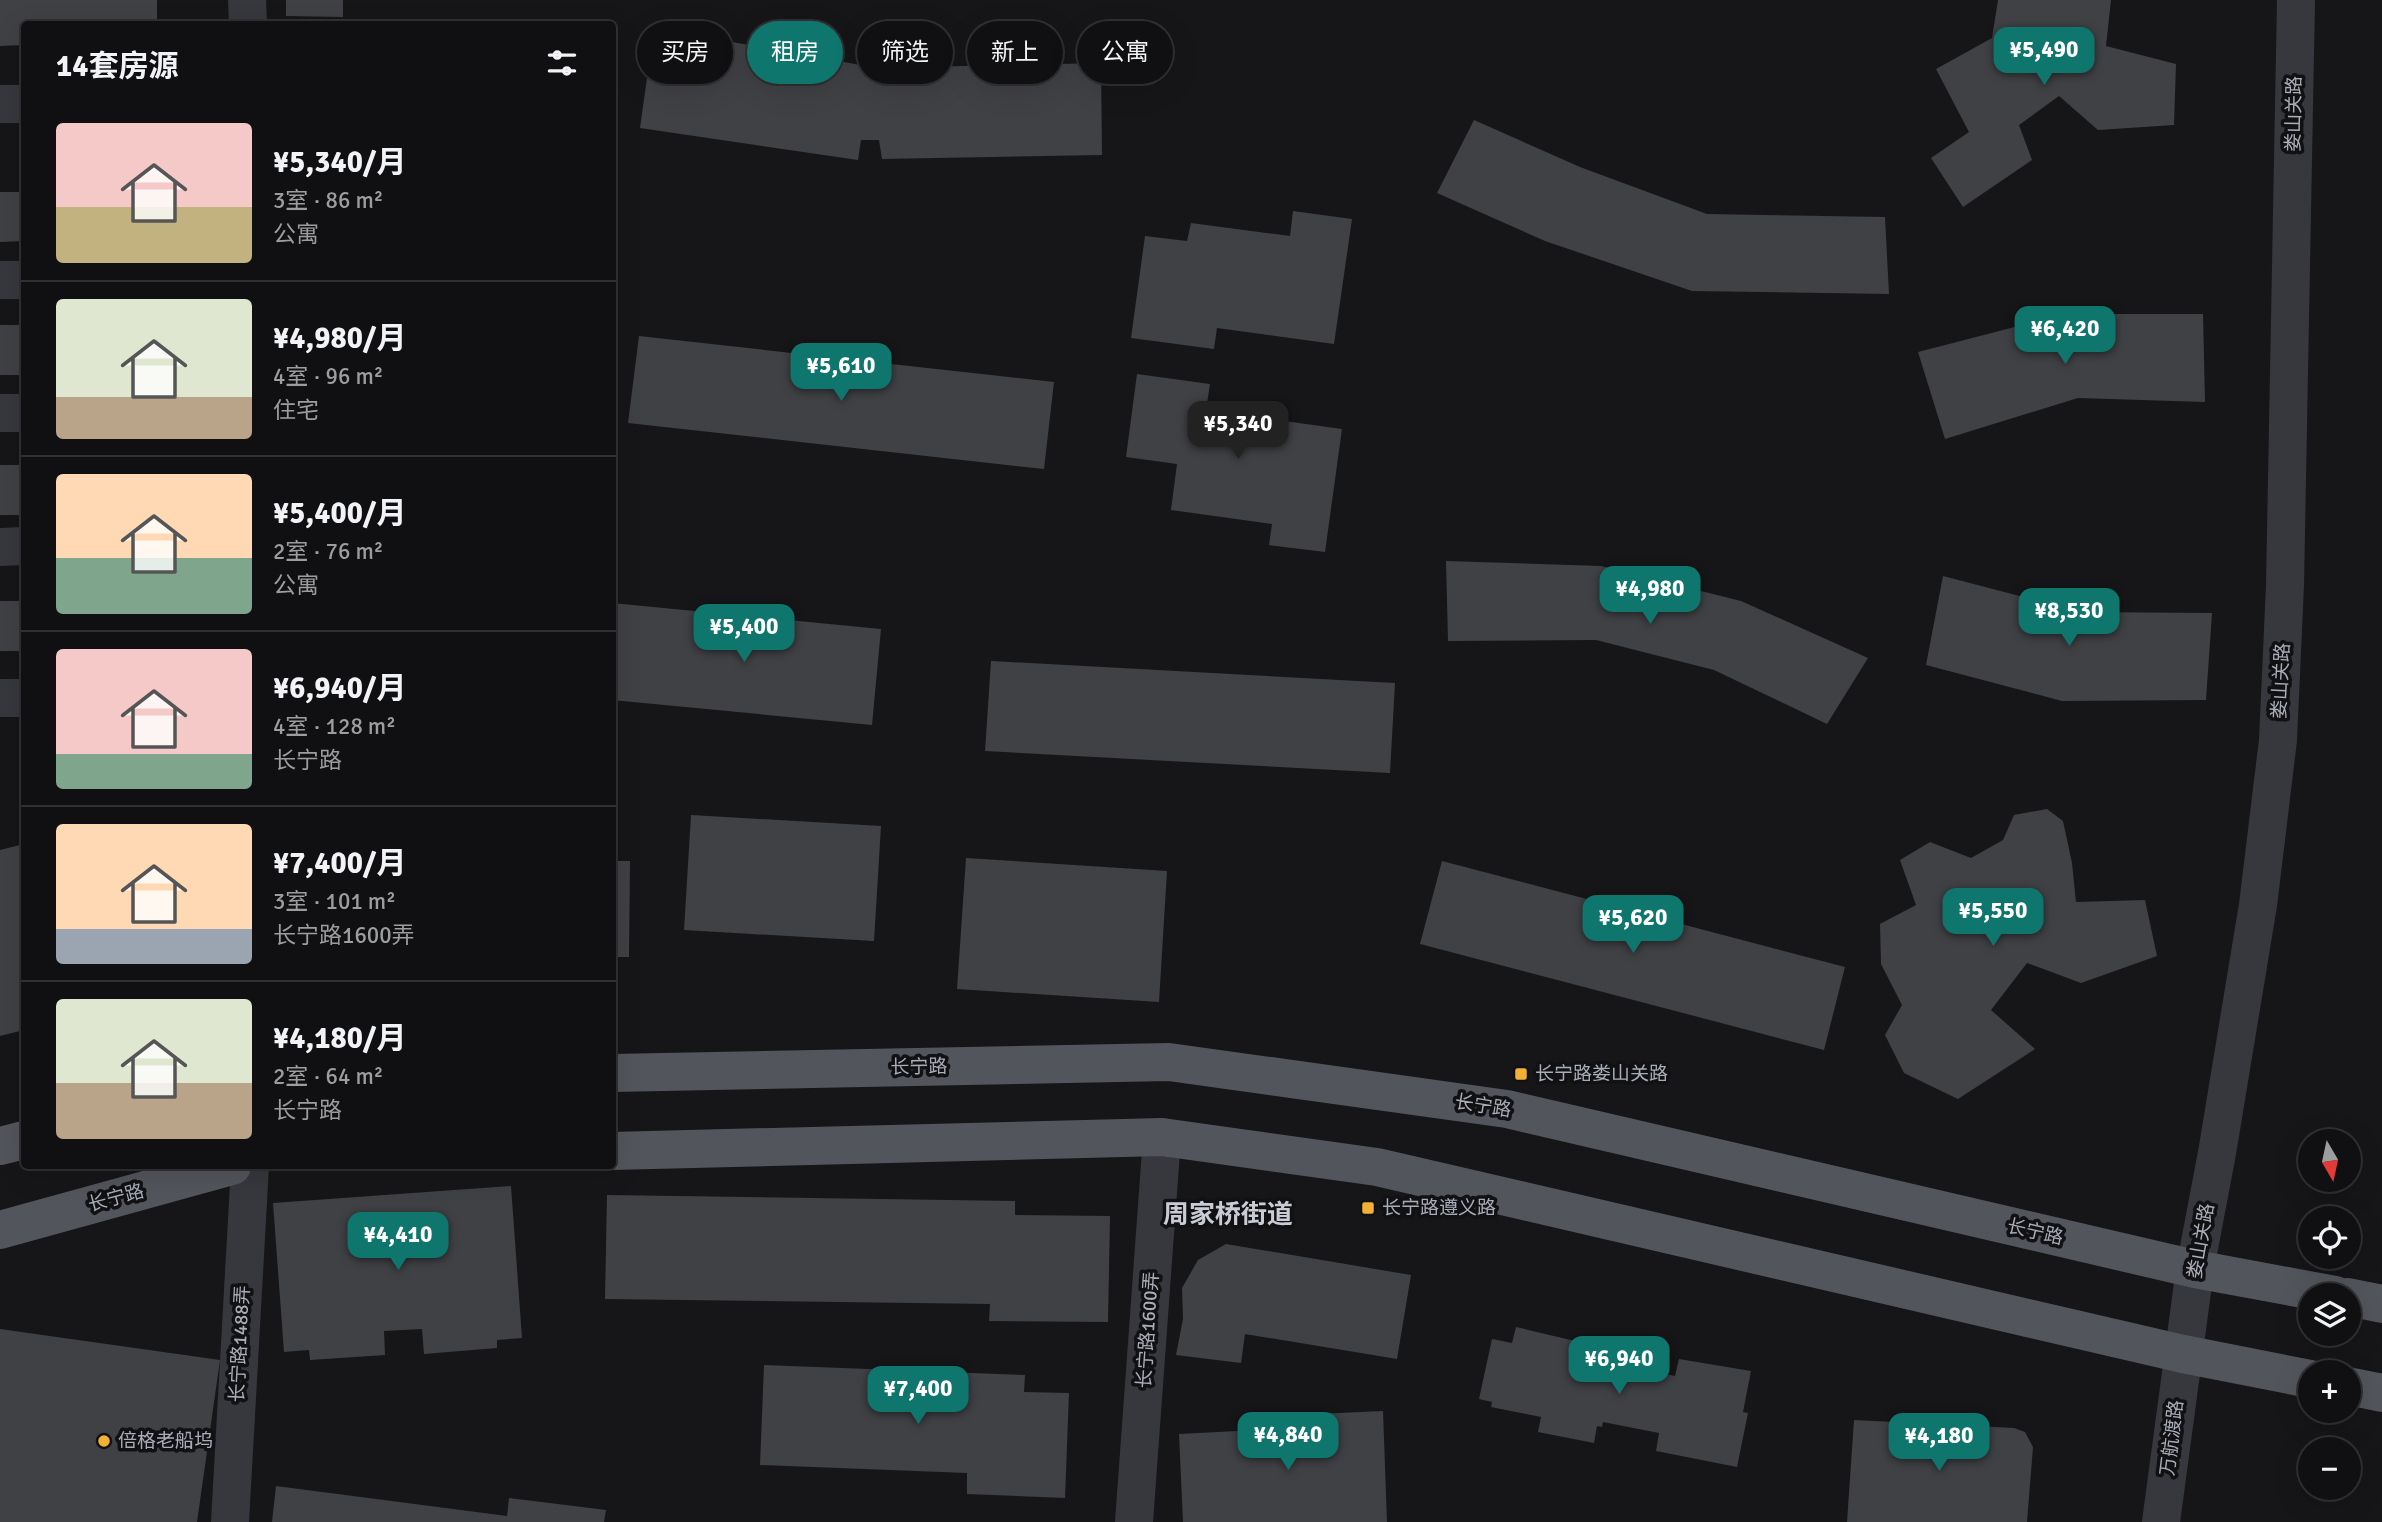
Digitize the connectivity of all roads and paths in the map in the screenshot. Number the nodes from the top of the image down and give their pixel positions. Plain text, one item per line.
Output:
1 (247, 0) edge
2 (2296, 0) edge
3 (248, 21) edge
4 (0, 104) edge
5 (21, 104) edge
6 (21, 280) edge
7 (0, 281) edge
8 (0, 413) edge
9 (21, 413) edge
10 (21, 546) edge
11 (0, 547) edge
12 (0, 698) edge
13 (21, 698) edge
14 (616, 1073) edge
15 (1162, 1137) junction
16 (21, 1141) edge
17 (0, 1146) edge
18 (616, 1151) edge
19 (221, 1169) edge
20 (250, 1169) edge
21 (0, 1230) edge
22 (2196, 1269) junction
23 (2298, 1288) edge
24 (2361, 1300) edge
25 (2382, 1304) edge
26 (2183, 1354) junction
27 (2298, 1376) edge
28 (2361, 1389) edge
29 (2382, 1393) edge
30 (230, 1522) edge
31 (1134, 1522) edge
32 (2161, 1522) edge

1 - 3 street
2 - 22 street, 娄山关路
4 - 5 street
6 - 7 street
8 - 9 street
10 - 11 street
12 - 13 street
14 - 22 main road, 长宁路
15 - 18 main road
15 - 26 main road
15 - 31 street, 长宁路1600弄
16 - 17 main road
19 - 21 main road, 长宁路
20 - 30 street, 长宁路1488弄
22 - 23 main road, 长宁路
22 - 26 street, 娄山关路
24 - 25 main road
26 - 27 main road
26 - 32 street, 万航渡路
28 - 29 main road

